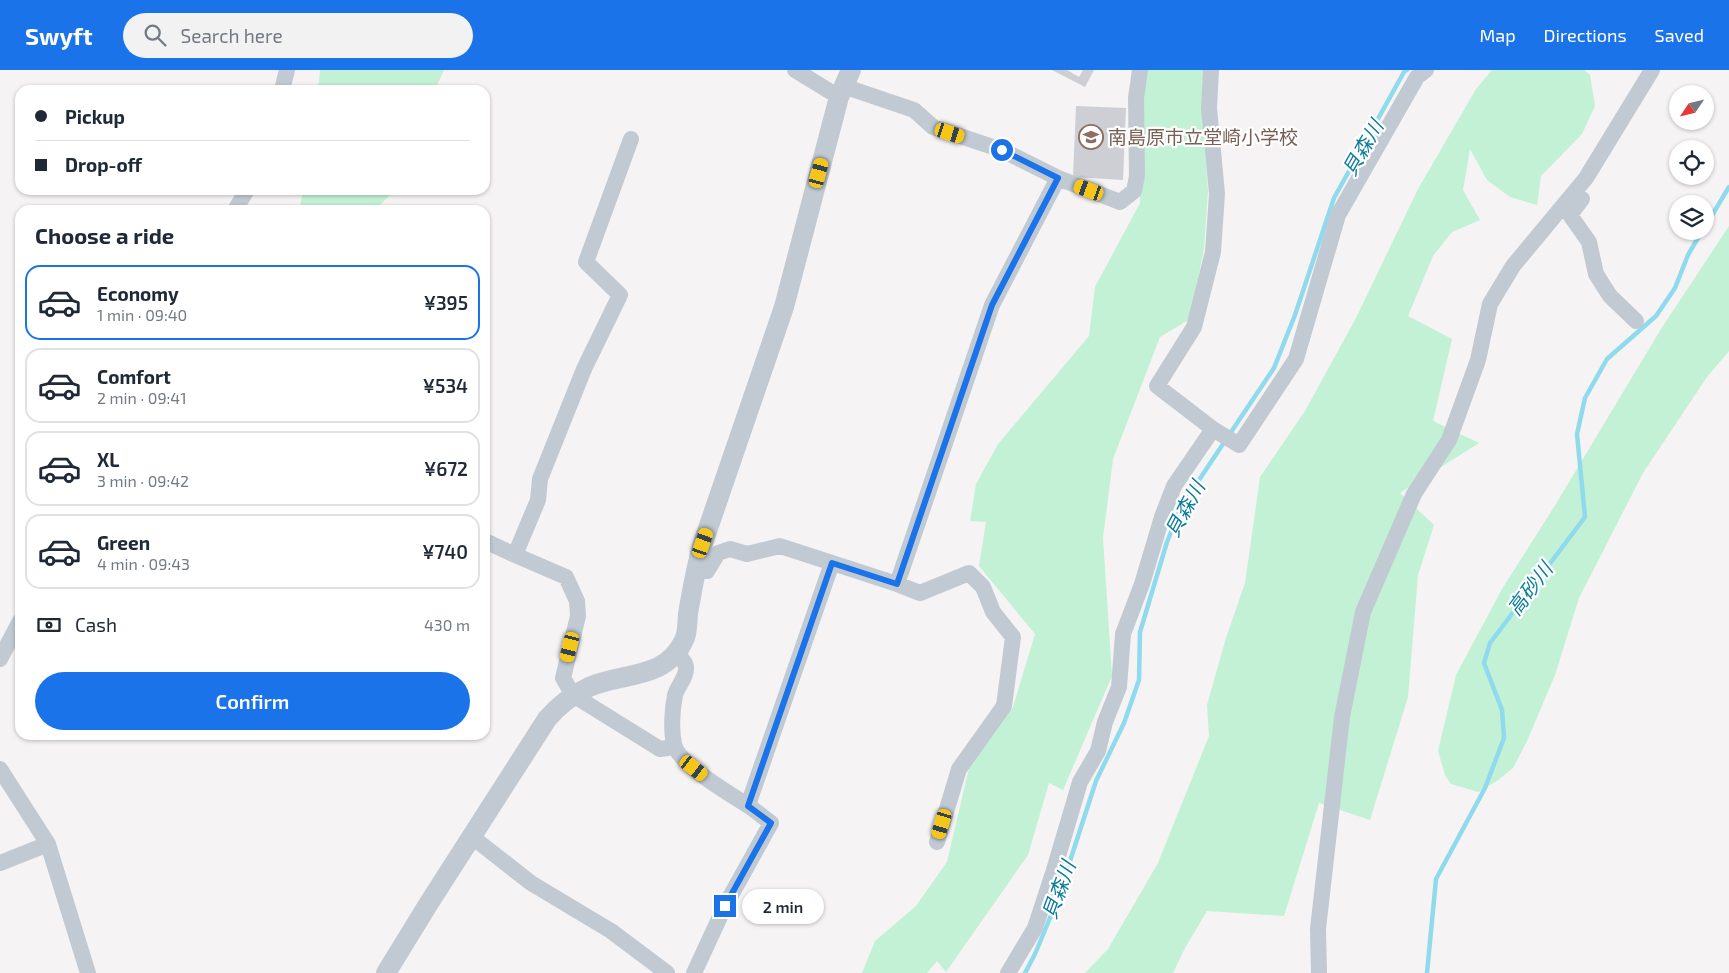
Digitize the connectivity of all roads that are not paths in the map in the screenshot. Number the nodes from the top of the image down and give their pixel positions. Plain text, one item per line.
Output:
1 (287, 70) edge
2 (795, 70) edge
3 (1140, 70) edge
4 (1210, 70) edge
5 (1426, 70) edge
6 (1652, 70) edge
7 (844, 84) edge
8 (283, 85) edge
9 (631, 139) dead end
10 (1058, 178) junction
11 (1586, 178) junction
12 (1636, 321) dead end
13 (1222, 434) junction
14 (490, 543) edge
15 (515, 555) junction
16 (832, 563) junction
17 (696, 570) junction
18 (897, 584) junction
19 (15, 630) edge
20 (677, 655) junction
21 (0, 659) edge
22 (574, 695) junction
23 (675, 747) junction
24 (0, 769) edge
25 (748, 806) junction
26 (471, 836) junction
27 (937, 842) dead end
28 (48, 844) junction
29 (0, 863) edge
30 (88, 973) edge
31 (386, 973) edge
32 (667, 973) edge
33 (694, 973) edge
34 (1008, 973) edge
35 (1319, 973) edge

1 - 8 street
2 - 7 street
3 - 10 street
4 - 13 street
5 - 13 street
6 - 11 street
7 - 10 street
7 - 17 street
9 - 15 street
10 - 18 street
11 - 12 street
11 - 35 street
13 - 34 street
14 - 15 street
15 - 22 street
16 - 17 street
16 - 18 street
16 - 25 street
17 - 20 street
18 - 27 street
19 - 21 street
20 - 22 street
20 - 23 street
22 - 23 street
22 - 26 street
23 - 25 street
24 - 28 street
25 - 33 street
26 - 31 street
26 - 32 street
28 - 29 street
28 - 30 street

